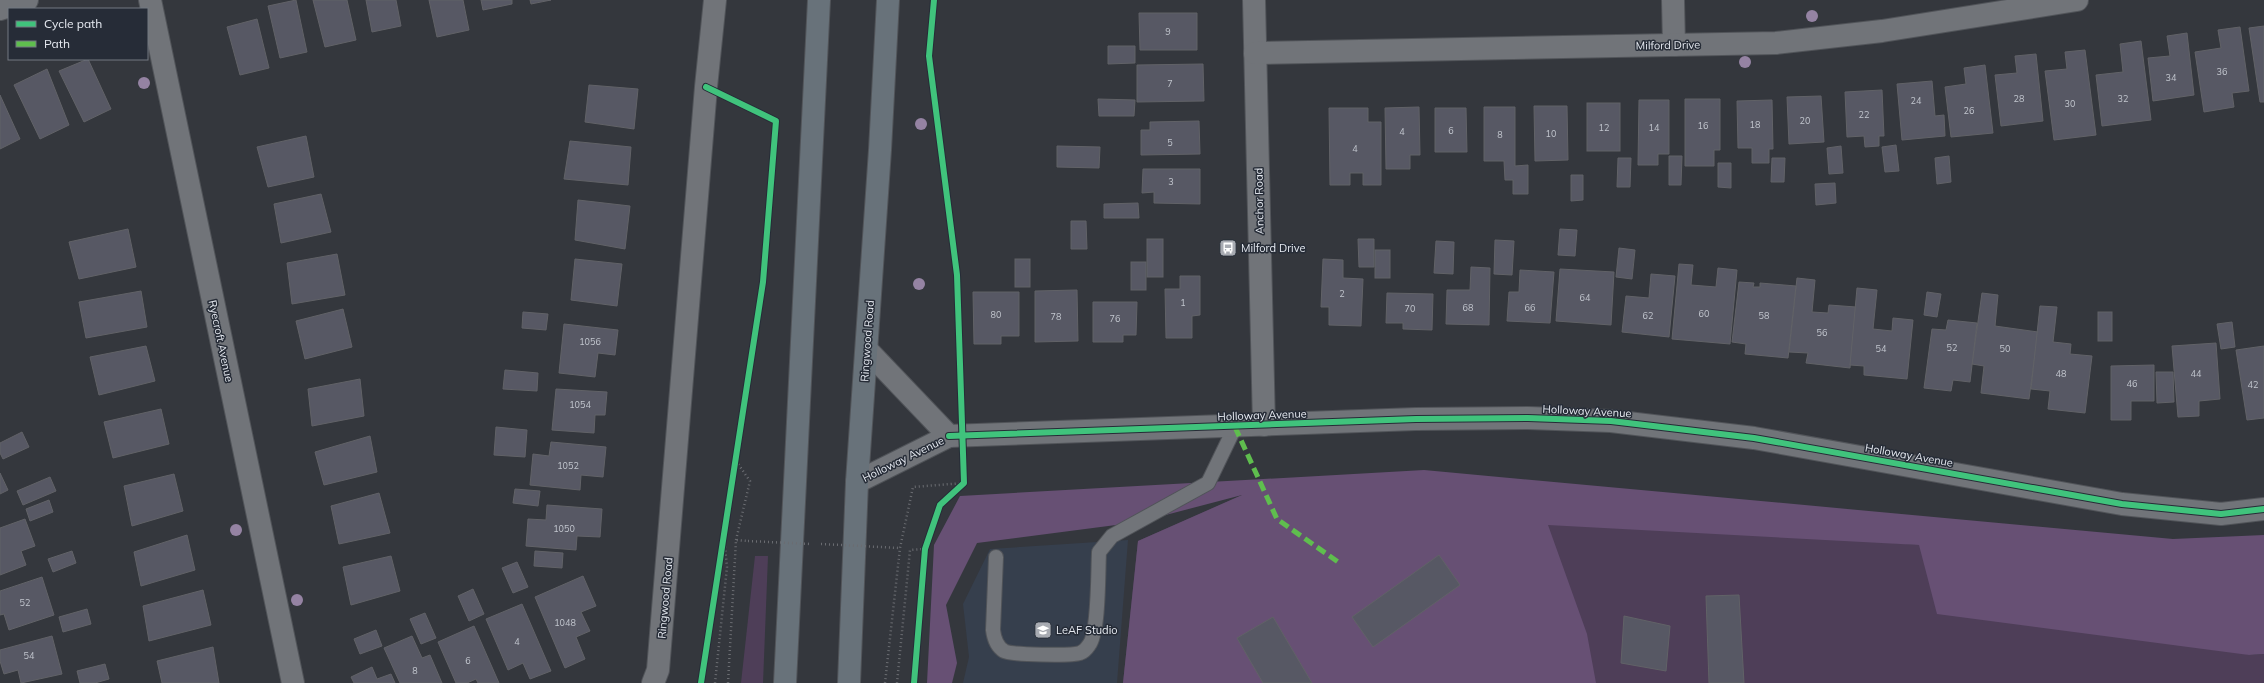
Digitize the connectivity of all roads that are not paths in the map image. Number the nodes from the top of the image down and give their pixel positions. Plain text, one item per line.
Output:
1 (27, 0) edge
2 (150, 0) edge
3 (715, 0) edge
4 (819, 0) edge
5 (888, 0) edge
6 (1254, 0) edge
7 (1673, 0) edge
8 (2077, 0) edge
9 (0, 9) edge
10 (1674, 45) junction
11 (1255, 53) junction
12 (867, 350) junction
13 (1264, 425) junction
14 (1235, 427) junction
15 (956, 436) junction
16 (856, 482) junction
17 (2264, 508) edge
18 (996, 557) dead end
19 (656, 676) edge
20 (293, 683) edge
21 (785, 683) edge
22 (849, 683) edge

1 - 9 street
2 - 20 street, Ryecroft Avenue
3 - 19 street, Ringwood Road
4 - 21 highway
5 - 12 highway, Ringwood Road
6 - 11 street, Anchor Road
7 - 10 street
8 - 10 street, Milford Drive
10 - 11 street, Milford Drive
11 - 13 street, Anchor Road
12 - 15 street, Holloway Avenue
12 - 16 highway, Ringwood Road
13 - 14 street, Holloway Avenue
13 - 17 street, Holloway Avenue
14 - 15 street, Holloway Avenue
14 - 18 lane
15 - 16 street, Holloway Avenue
16 - 22 highway, Ringwood Road

